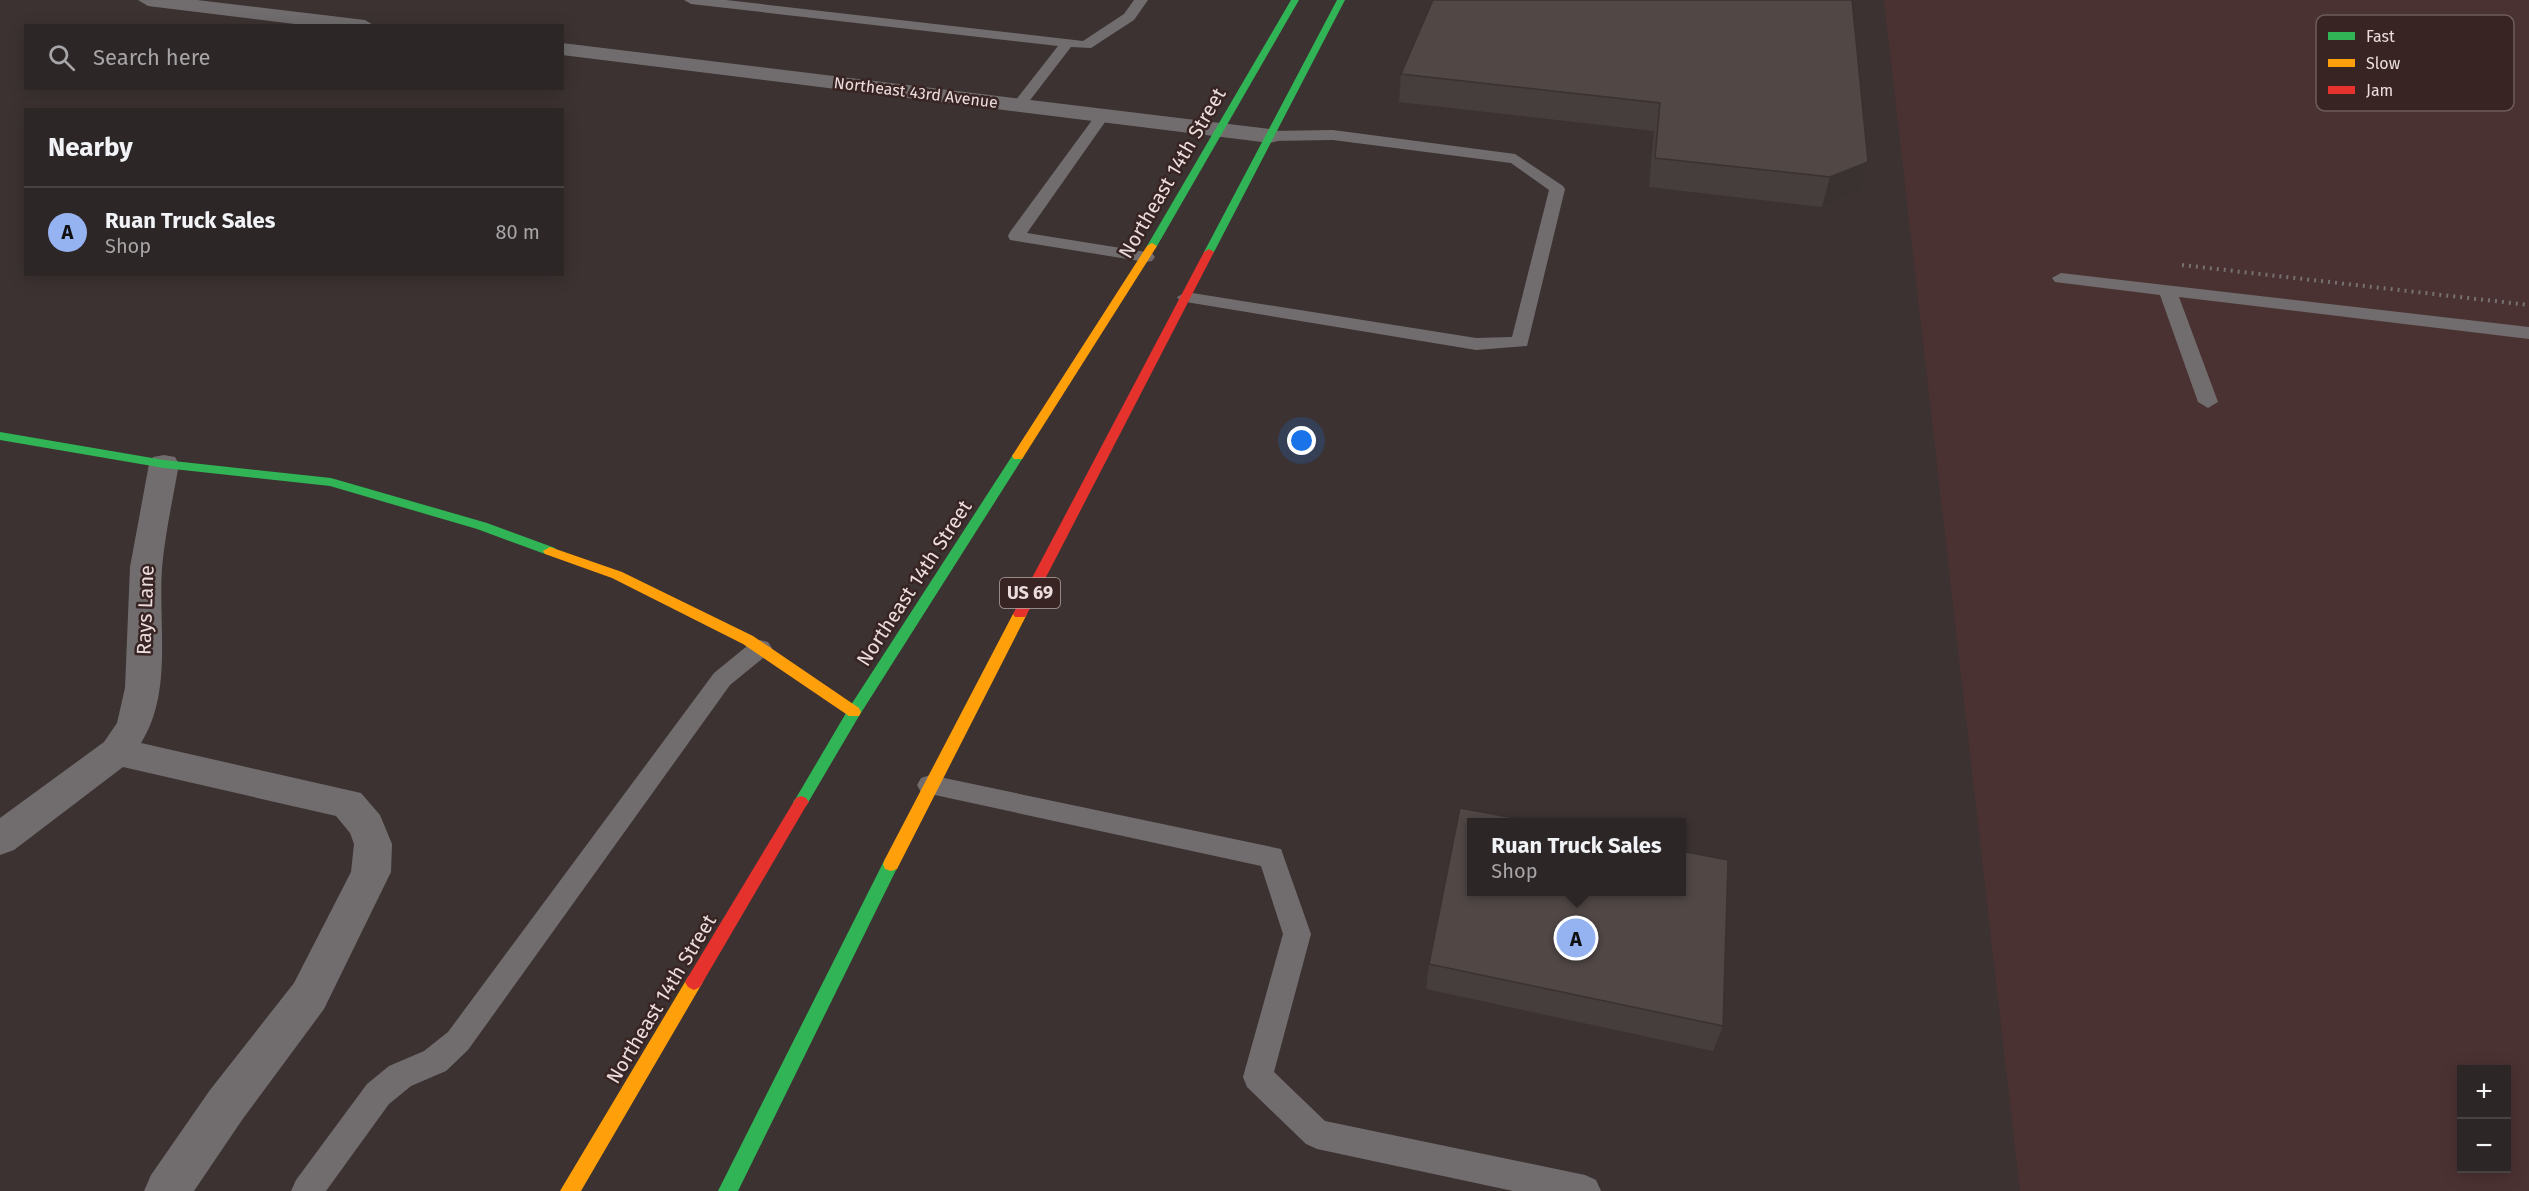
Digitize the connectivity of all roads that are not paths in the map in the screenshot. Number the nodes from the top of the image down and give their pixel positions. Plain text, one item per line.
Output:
1 (148, 0) edge
2 (691, 0) edge
3 (1141, 0) edge
4 (1295, 0) edge
5 (1341, 0) edge
6 (348, 24) edge
7 (1068, 43) junction
8 (564, 49) edge
9 (1019, 105) junction
10 (1103, 115) junction
11 (1220, 130) junction
12 (1270, 136) junction
13 (1146, 257) junction
14 (2061, 278) dead end
15 (2168, 292) junction
16 (1186, 297) junction
17 (2529, 333) edge
18 (2208, 402) dead end
19 (0, 436) edge
20 (164, 464) junction
21 (760, 648) junction
22 (854, 712) junction
23 (117, 752) junction
24 (930, 785) junction
25 (0, 839) edge
26 (167, 1191) edge
27 (308, 1191) edge
28 (570, 1191) edge
29 (728, 1191) edge
30 (1585, 1191) edge

1 - 6 street
2 - 7 lane
3 - 7 lane
4 - 11 main road, Northeast 14th Street
5 - 12 main road, US 69
7 - 9 lane
8 - 9 street, Northeast 43rd Avenue
9 - 10 street, Northeast 43rd Avenue
10 - 11 street, Northeast 43rd Avenue
10 - 13 lane
11 - 12 street, Northeast 43rd Avenue
11 - 13 main road, Northeast 14th Street
12 - 16 main road, US 69
12 - 16 lane
13 - 22 main road, Northeast 14th Street
14 - 15 lane
15 - 17 lane
15 - 18 lane
16 - 24 main road, US 69
19 - 20 main road
20 - 21 main road
20 - 23 street, Rays Lane
21 - 22 main road
21 - 27 lane
22 - 28 main road, Northeast 14th Street
23 - 25 street
23 - 26 street
24 - 29 main road, US 69
24 - 30 lane

